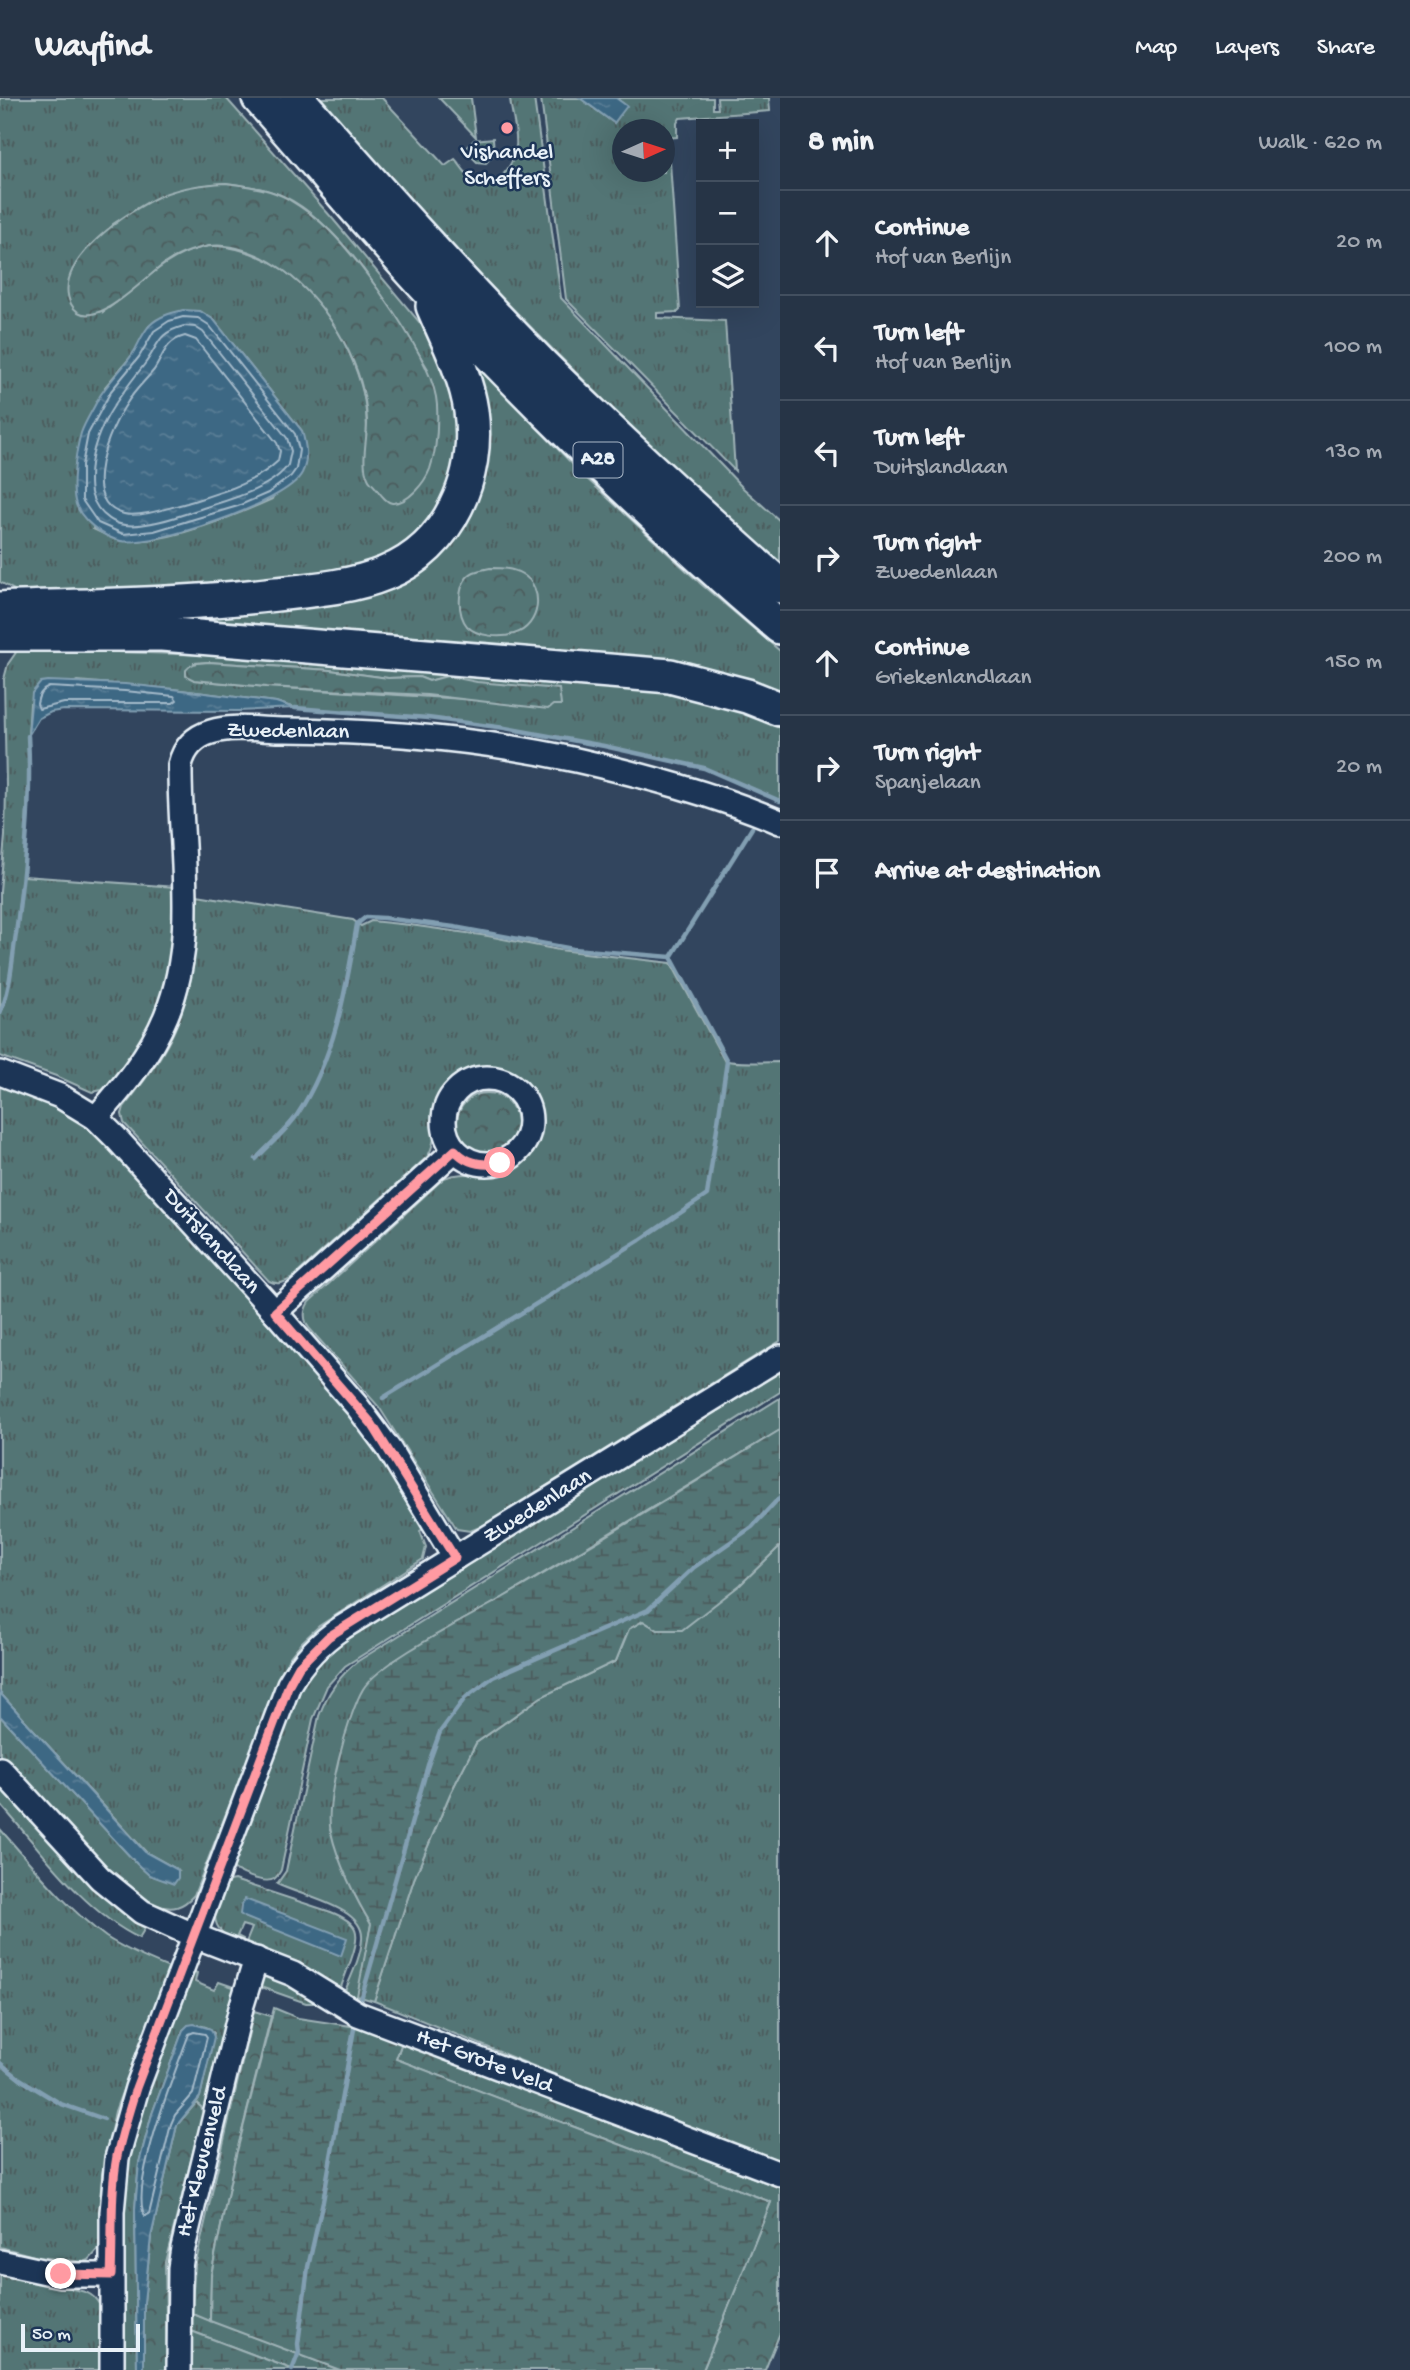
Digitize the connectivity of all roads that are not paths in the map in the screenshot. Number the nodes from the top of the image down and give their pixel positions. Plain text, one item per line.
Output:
1 (259, 98) edge
2 (297, 98) edge
3 (424, 284) junction
4 (780, 586) edge
5 (0, 609) edge
6 (780, 627) edge
7 (0, 634) edge
8 (780, 709) edge
9 (780, 822) edge
10 (0, 1073) edge
11 (96, 1118) junction
12 (455, 1150) dead end
13 (275, 1312) junction
14 (780, 1357) edge
15 (455, 1558) junction
16 (0, 1769) edge
17 (195, 1936) junction
18 (256, 1959) junction
19 (780, 2175) edge
20 (0, 2262) edge
21 (111, 2275) junction
22 (112, 2370) edge
23 (180, 2370) edge

1 - 3 highway, A28
2 - 4 highway, A28
3 - 5 highway, A28
3 - 6 highway, A28
7 - 8 highway
9 - 11 street, Zwedenlaan
10 - 11 street, Duitslandlaan
11 - 13 street, Duitslandlaan
12 - 13 street
13 - 15 street, Duitslandlaan
14 - 15 street, Zwedenlaan
15 - 17 street, Zwedenlaan
16 - 17 street, Het Grote Veld
17 - 18 street, Het Grote Veld
17 - 21 street, Zwedenlaan
18 - 19 street, Het Grote Veld
18 - 23 street, Het Kleuvenveld
20 - 21 street
21 - 22 street, Zwedenlaan

